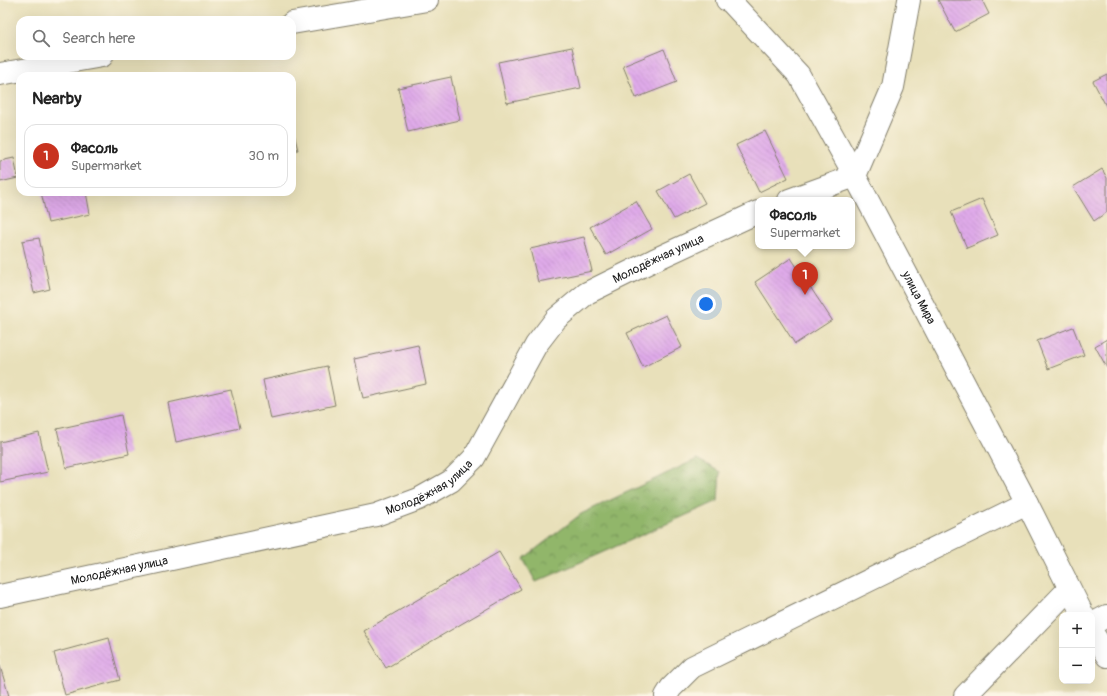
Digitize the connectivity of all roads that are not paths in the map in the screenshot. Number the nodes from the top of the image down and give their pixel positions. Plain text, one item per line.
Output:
1 (427, 0) edge
2 (727, 0) edge
3 (909, 0) edge
4 (296, 22) edge
5 (79, 60) edge
6 (0, 74) edge
7 (854, 176) junction
8 (797, 197) edge
9 (755, 213) edge
10 (1027, 503) junction
11 (1069, 589) junction
12 (0, 596) edge
13 (1081, 612) edge
14 (1107, 616) edge
15 (1095, 622) edge
16 (1095, 637) edge
17 (1107, 656) edge
18 (666, 696) edge
19 (965, 696) edge

1 - 4 street
2 - 7 street, улица Мира
3 - 7 street
5 - 6 street
7 - 8 street
7 - 10 street, улица Мира
9 - 12 street, Молодёжная улица
10 - 11 street, улица Мира
10 - 18 street
11 - 13 street, улица Мира
11 - 19 street
14 - 15 street
16 - 17 street

